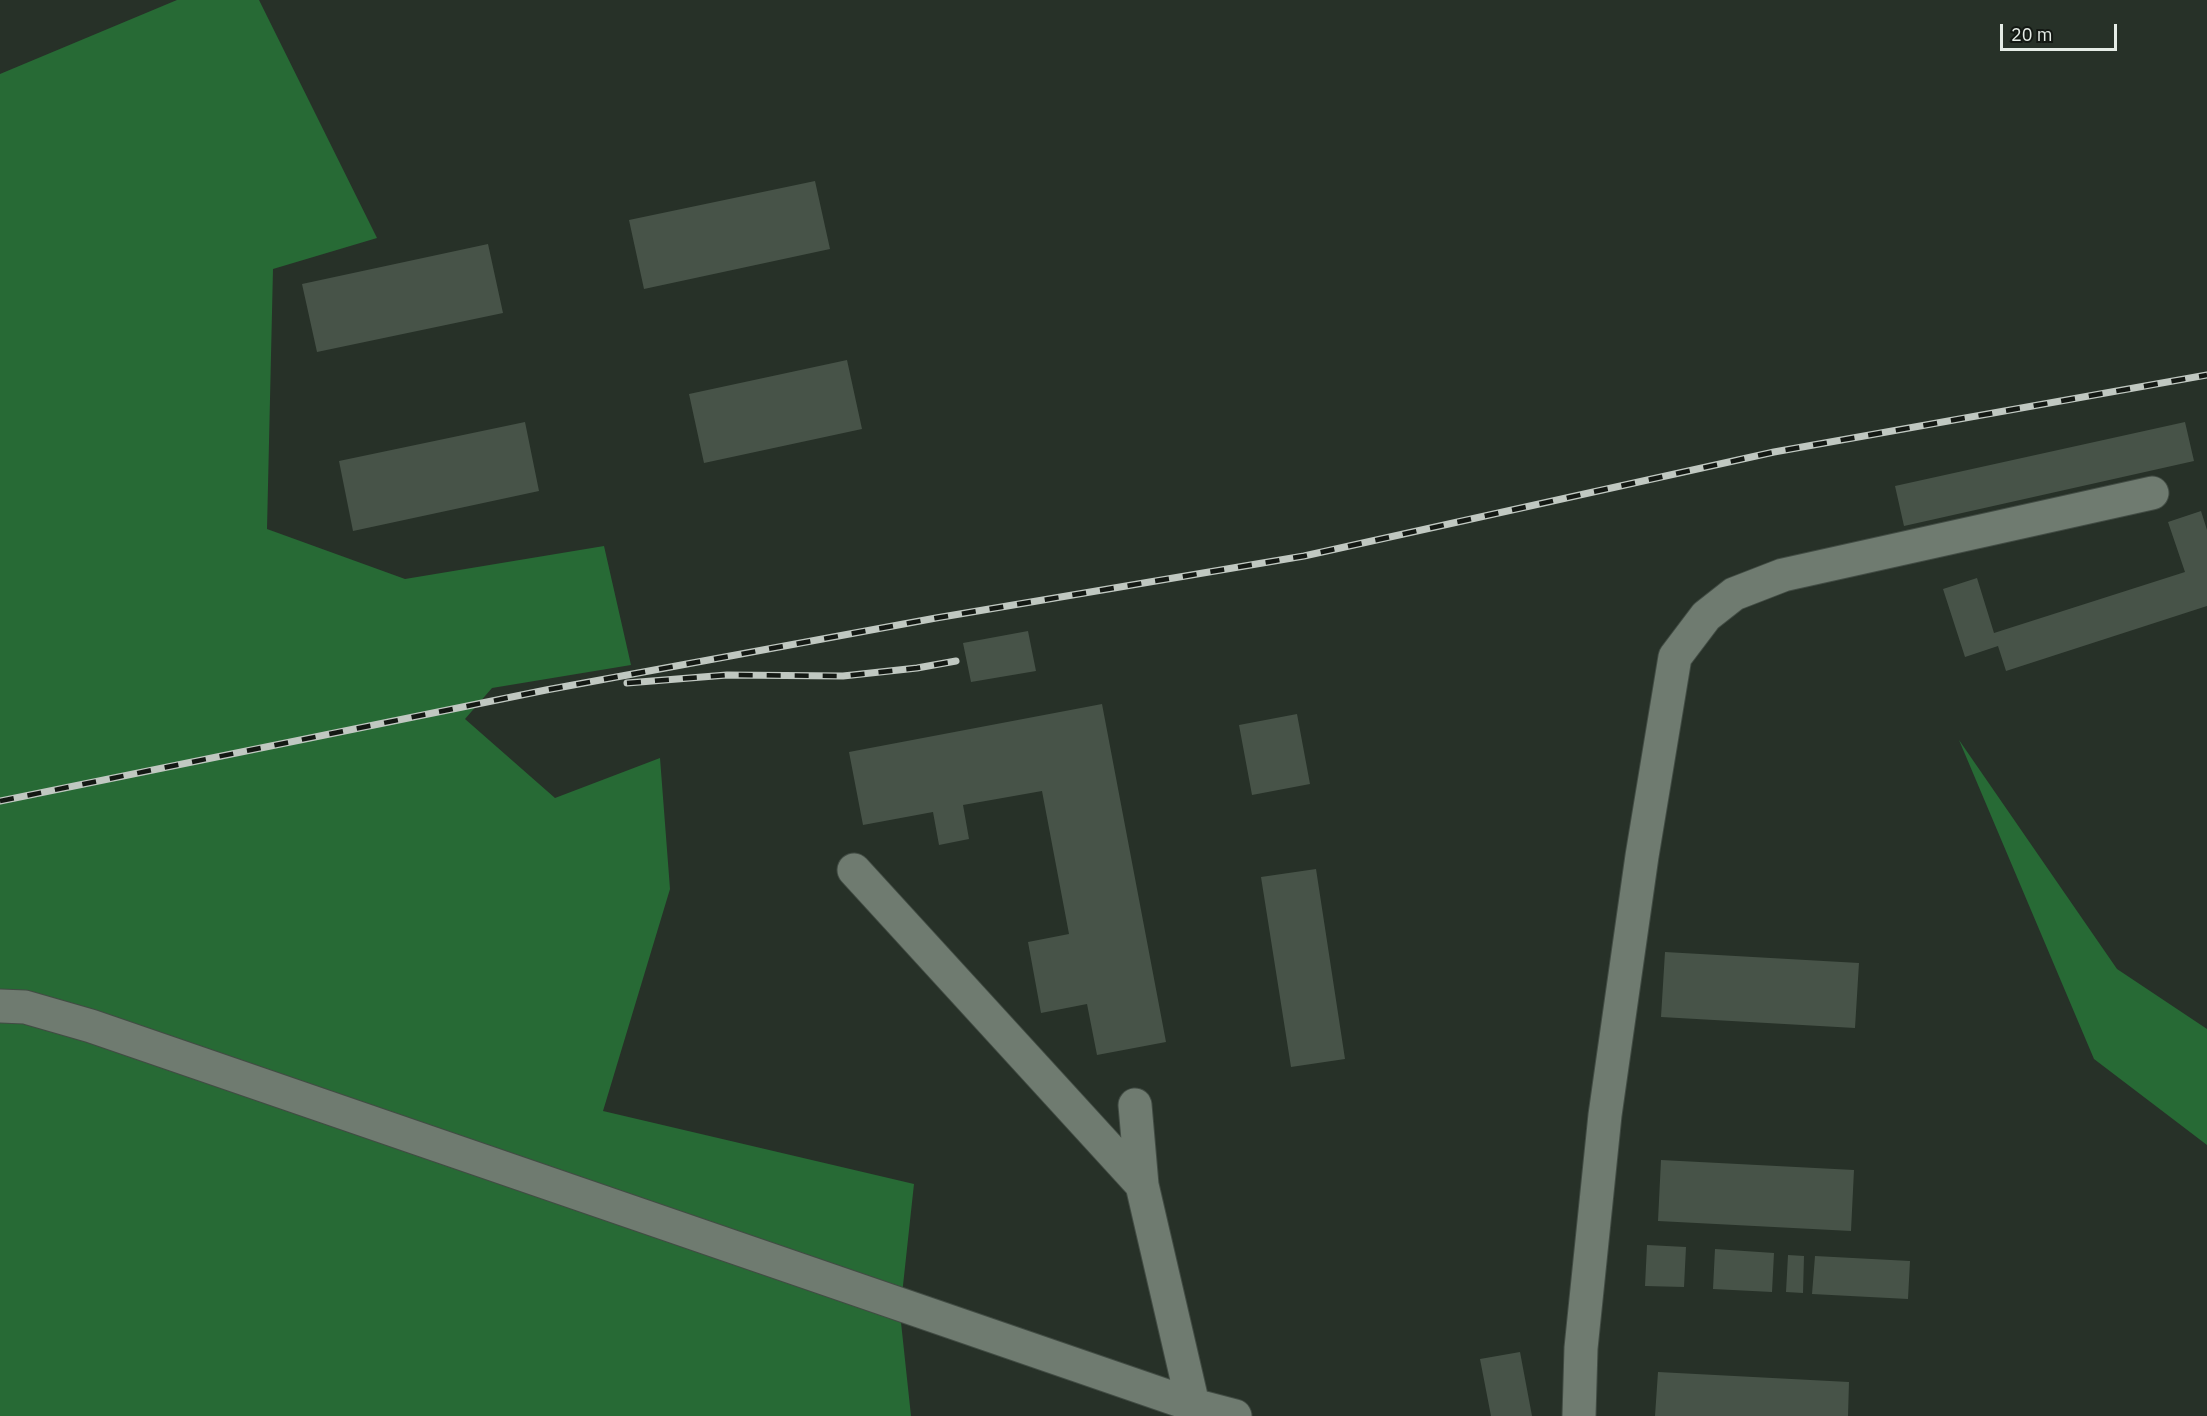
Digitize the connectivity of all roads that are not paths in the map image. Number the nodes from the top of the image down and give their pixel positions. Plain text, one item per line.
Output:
1 (2152, 493) dead end
2 (854, 870) dead end
3 (0, 1006) edge
4 (1135, 1105) dead end
5 (1142, 1185) junction
6 (1193, 1405) junction
7 (1235, 1416) edge
8 (1579, 1416) edge

1 - 8 street
2 - 5 street
3 - 6 street
4 - 5 street
5 - 6 street
6 - 7 street

